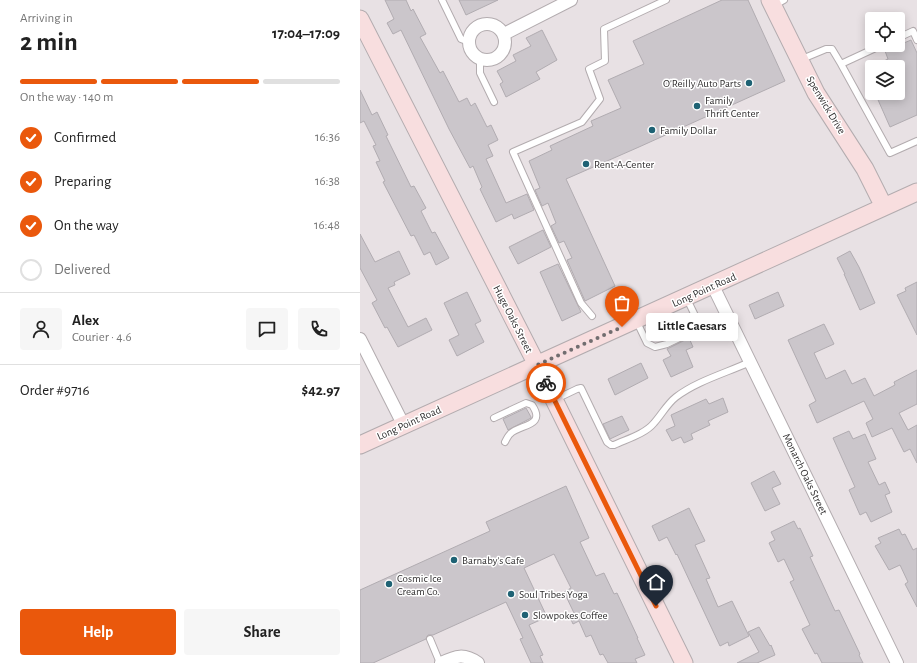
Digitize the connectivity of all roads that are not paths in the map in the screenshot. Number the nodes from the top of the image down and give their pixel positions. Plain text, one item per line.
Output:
1 (442, 0) edge
2 (666, 0) edge
3 (567, 1) edge
4 (776, 2) edge
5 (360, 19) edge
6 (504, 34) junction
7 (905, 35) edge
8 (917, 40) edge
9 (469, 42) junction
10 (867, 52) edge
11 (480, 59) junction
12 (800, 60) junction
13 (841, 64) junction
14 (494, 102) dead end
15 (917, 141) edge
16 (917, 192) edge
17 (884, 207) junction
18 (713, 286) junction
19 (686, 298) junction
20 (727, 315) junction
21 (592, 316) dead end
22 (636, 320) junction
23 (701, 328) junction
24 (360, 339) edge
25 (750, 362) junction
26 (537, 365) junction
27 (554, 400) junction
28 (494, 418) dead end
29 (404, 426) junction
30 (505, 442) dead end
31 (360, 445) edge
32 (430, 639) dead end
33 (474, 660) edge
34 (441, 663) edge
35 (684, 663) edge
36 (897, 663) edge

1 - 9 lane
2 - 21 lane
3 - 6 street
4 - 12 street, Spenwick Drive
5 - 26 street, Huge Oaks Street
6 - 9 street
6 - 11 street
7 - 8 lane
9 - 11 street
10 - 13 lane
11 - 14 lane
12 - 13 lane
12 - 17 street, Spenwick Drive
13 - 15 lane
16 - 17 street, Long Point Road
17 - 18 street, Long Point Road
18 - 19 street, Long Point Road
18 - 20 street, Monarch Oaks Street
19 - 22 street, Long Point Road
19 - 23 lane
20 - 23 lane
20 - 25 street, Monarch Oaks Street
22 - 23 lane
22 - 26 street, Long Point Road
24 - 29 street
25 - 27 lane
25 - 36 street, Monarch Oaks Street
26 - 27 street, Huge Oaks Street
26 - 29 street, Long Point Road
27 - 35 street, Huge Oaks Street
28 - 30 lane
29 - 31 street, Long Point Road
32 - 34 lane
33 - 34 street

